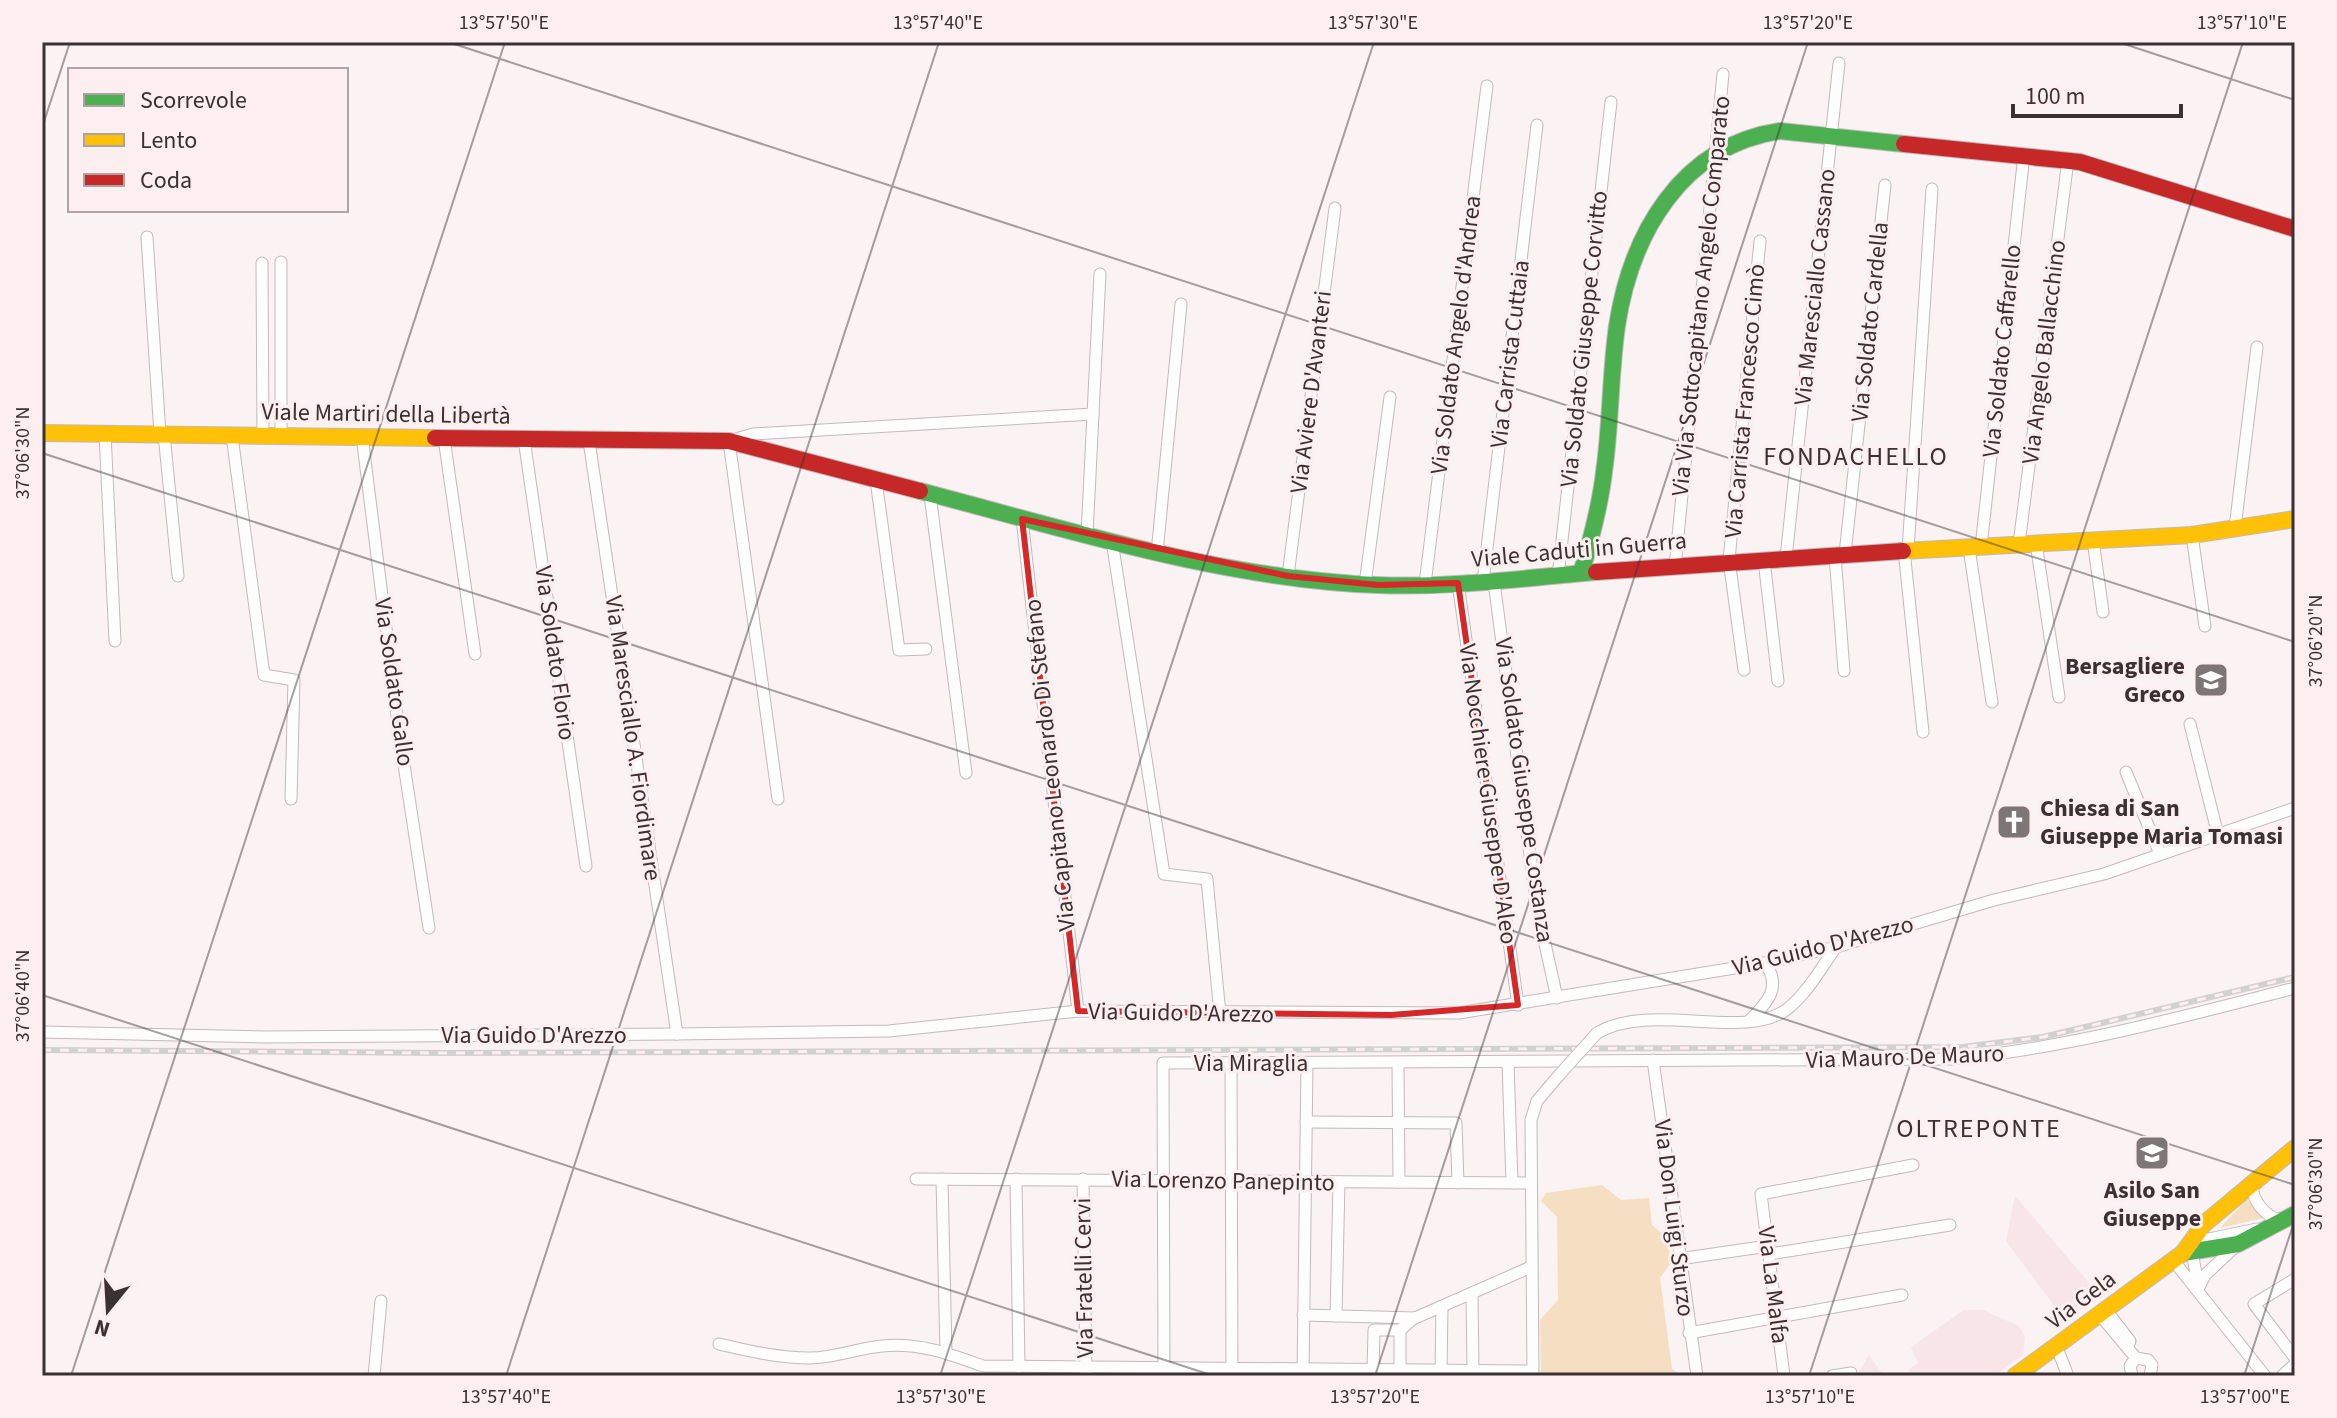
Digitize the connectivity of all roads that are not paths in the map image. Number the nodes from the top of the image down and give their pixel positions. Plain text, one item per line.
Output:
1 (1839, 63) dead end
2 (1723, 74) dead end
3 (1487, 86) dead end
4 (1611, 102) dead end
5 (1537, 125) dead end
6 (1831, 134) junction
7 (1716, 150) junction
8 (2024, 155) junction
9 (2068, 160) junction
10 (1885, 185) dead end
11 (1932, 189) dead end
12 (1335, 208) dead end
13 (2295, 229) edge
14 (147, 237) dead end
15 (1760, 241) dead end
16 (281, 262) dead end
17 (262, 263) dead end
18 (1100, 274) dead end
19 (1181, 304) dead end
20 (2257, 347) dead end
21 (1390, 397) dead end
22 (1093, 414) junction
23 (42, 433) edge
24 (105, 434) junction
25 (162, 434) junction
26 (232, 436) junction
27 (281, 436) junction
28 (362, 436) junction
29 (263, 437) junction
30 (444, 438) junction
31 (524, 439) junction
32 (589, 441) junction
33 (729, 441) junction
34 (876, 480) junction
35 (930, 495) junction
36 (1022, 519) junction
37 (2295, 519) edge
38 (2235, 528) junction
39 (1087, 535) junction
40 (2192, 535) junction
41 (2093, 540) junction
42 (1112, 541) junction
43 (2028, 544) junction
44 (1975, 547) junction
45 (1906, 550) junction
46 (1157, 553) junction
47 (1840, 554) junction
48 (1786, 558) junction
49 (1729, 560) junction
50 (1764, 560) junction
51 (1675, 567) junction
52 (1581, 573) junction
53 (178, 576) dead end
54 (1288, 576) junction
55 (1558, 576) junction
56 (1488, 582) junction
57 (1458, 583) junction
58 (1365, 584) junction
59 (1425, 584) junction
60 (2103, 612) dead end
61 (2205, 626) dead end
62 (115, 641) dead end
63 (926, 649) dead end
64 (475, 654) dead end
65 (1744, 670) dead end
66 (1844, 671) dead end
67 (1778, 681) dead end
68 (2059, 697) dead end
69 (1992, 702) dead end
70 (2190, 724) dead end
71 (1923, 732) dead end
72 (2126, 772) dead end
73 (966, 773) dead end
74 (291, 799) dead end
75 (778, 799) dead end
76 (2295, 808) edge
77 (2218, 835) junction
78 (2160, 854) junction
79 (586, 866) dead end
80 (429, 928) dead end
81 (1836, 947) junction
82 (1765, 963) junction
83 (2295, 988) edge
84 (1557, 998) junction
85 (1518, 1005) junction
86 (1078, 1011) junction
87 (1220, 1014) junction
88 (1750, 1020) junction
89 (42, 1032) edge
90 (677, 1034) junction
91 (1653, 1060) junction
92 (1231, 1063) junction
93 (1307, 1063) junction
94 (1398, 1063) junction
95 (1508, 1063) junction
96 (1306, 1122) junction
97 (1398, 1123) junction
98 (2295, 1148) edge
99 (1913, 1165) dead end
100 (1231, 1178) junction
101 (916, 1179) dead end
102 (942, 1179) junction
103 (1016, 1179) junction
104 (1083, 1179) junction
105 (1164, 1179) junction
106 (2253, 1181) junction
107 (1305, 1182) junction
108 (1339, 1182) junction
109 (1399, 1182) junction
110 (1458, 1183) junction
111 (1512, 1183) junction
112 (1530, 1183) junction
113 (2282, 1220) edge
114 (1950, 1225) dead end
115 (2192, 1236) junction
116 (2238, 1244) junction
117 (1769, 1250) junction
118 (2178, 1256) junction
119 (1679, 1259) junction
120 (1531, 1267) junction
121 (2295, 1279) edge
122 (2198, 1289) junction
123 (1472, 1293) junction
124 (1902, 1295) dead end
125 (381, 1301) dead end
126 (1442, 1306) junction
127 (2103, 1312) junction
128 (1303, 1315) junction
129 (1777, 1315) junction
130 (1336, 1316) junction
131 (1415, 1318) junction
132 (1400, 1330) junction
133 (1689, 1333) junction
134 (719, 1344) dead end
135 (2057, 1348) junction
136 (946, 1353) junction
137 (2136, 1358) junction
138 (2295, 1358) edge
139 (2295, 1364) edge
140 (1019, 1367) junction
141 (1373, 1370) junction
142 (1086, 1371) edge
143 (1400, 1371) junction
144 (1441, 1371) junction
145 (1473, 1371) junction
146 (1164, 1372) edge
147 (1232, 1372) edge
148 (1302, 1372) edge
149 (1338, 1372) edge
150 (1532, 1373) edge
151 (1851, 1373) dead end
152 (374, 1376) edge
153 (1697, 1376) edge
154 (1784, 1376) edge
155 (1832, 1376) edge
156 (2015, 1376) edge
157 (2068, 1376) edge
158 (2132, 1376) edge
159 (2150, 1376) edge
160 (2265, 1376) edge
161 (2282, 1376) edge

1 - 6 street, Via Maresciallo Cassano
2 - 7 street, Via Via Sottocapitano Angelo Comparato
3 - 59 street, Via Soldato Angelo d'Andrea
4 - 55 street, Via Soldato Giuseppe Corvitto
5 - 56 street, Via Carrista Cuttaia
6 - 7 street
6 - 8 street
6 - 48 street, Via Maresciallo Cassano
7 - 51 street, Via Via Sottocapitano Angelo Comparato
7 - 52 street
8 - 9 street
8 - 44 street, Via Soldato Caffarello
9 - 13 street
9 - 43 street, Via Angelo Ballacchino
10 - 47 street, Via Soldato Cardella
11 - 45 street
12 - 54 street, Via Aviere D'Avanteri
14 - 25 street
15 - 49 street, Via Carrista Francesco Cimò
16 - 27 street
17 - 29 street
18 - 22 street
19 - 46 street
20 - 38 street
21 - 58 street
22 - 33 street
22 - 39 street
23 - 24 street, Viale Martiri della Libertà
24 - 25 street, Viale Martiri della Libertà
24 - 62 street
25 - 26 street, Viale Martiri della Libertà
25 - 53 street
26 - 29 street, Viale Martiri della Libertà
26 - 74 street
27 - 28 street, Viale Martiri della Libertà
27 - 29 street, Viale Martiri della Libertà
28 - 30 street, Viale Martiri della Libertà
28 - 80 street, Via Soldato Gallo
30 - 31 street, Viale Martiri della Libertà
30 - 64 street
31 - 32 street, Viale Martiri della Libertà
31 - 79 street, Via Soldato Florio
32 - 33 street, Viale Martiri della Libertà
32 - 90 street, Via Maresciallo A. Fiordimare
33 - 34 street, Viale Caduti in Guerra
33 - 75 street
34 - 35 street, Viale Caduti in Guerra
34 - 63 street
35 - 36 street, Viale Caduti in Guerra
35 - 73 street
36 - 39 street, Viale Caduti in Guerra
36 - 86 street, Via Capitano Leonardo Di Stefano
37 - 38 street, Viale Caduti in Guerra
38 - 40 street, Viale Caduti in Guerra
39 - 42 street, Viale Caduti in Guerra
40 - 41 street, Viale Caduti in Guerra
40 - 61 street
41 - 43 street, Viale Caduti in Guerra
41 - 60 street
42 - 46 street, Viale Caduti in Guerra
42 - 87 street
43 - 44 street, Viale Caduti in Guerra
43 - 68 street, Via Angelo Ballacchino
44 - 45 street, Viale Caduti in Guerra
44 - 69 street, Via Soldato Caffarello
45 - 47 street, Viale Caduti in Guerra
45 - 71 street
46 - 54 street, Viale Caduti in Guerra
47 - 48 street, Viale Caduti in Guerra
47 - 66 street, Via Soldato Cardella
48 - 50 street, Viale Caduti in Guerra
49 - 50 street, Viale Caduti in Guerra
49 - 51 street, Viale Caduti in Guerra
49 - 65 street, Via Carrista Francesco Cimò
50 - 67 street
51 - 52 street, Viale Caduti in Guerra
52 - 55 street, Viale Caduti in Guerra
54 - 58 street, Viale Caduti in Guerra
55 - 56 street, Viale Caduti in Guerra
56 - 57 street, Viale Caduti in Guerra
56 - 84 street, Via Soldato Giuseppe Costanza
57 - 59 street, Viale Caduti in Guerra
57 - 85 street, Via Nocchiere Giuseppe D'Aleo
58 - 59 street, Viale Caduti in Guerra
70 - 77 street
72 - 78 street
76 - 77 street, Via Guido D'Arezzo
77 - 78 street, Via Guido D'Arezzo
78 - 81 street, Via Guido D'Arezzo
81 - 82 street, Via Guido D'Arezzo
81 - 88 street
82 - 84 street, Via Guido D'Arezzo
82 - 88 street
83 - 91 street, Via Mauro De Mauro
84 - 85 street, Via Guido D'Arezzo
85 - 87 street, Via Guido D'Arezzo
86 - 87 street, Via Guido D'Arezzo
86 - 90 street, Via Guido D'Arezzo
88 - 112 street, bridge
89 - 90 street, Via Guido D'Arezzo
91 - 95 street, Via Mauro De Mauro
91 - 119 street, Via Don Luigi Sturzo
92 - 93 street, Via Miraglia
92 - 100 street
92 - 105 street, Via Miraglia
93 - 94 street, Via Miraglia
93 - 96 street
94 - 95 street, Via Miraglia
94 - 97 street
95 - 111 street
96 - 97 street
96 - 107 street
97 - 109 street
97 - 110 street
98 - 106 street
99 - 117 street, Via La Malfa
100 - 105 street, Via Lorenzo Panepinto
100 - 107 street, Via Lorenzo Panepinto
100 - 147 street
101 - 102 street, Via Lorenzo Panepinto
102 - 103 street, Via Lorenzo Panepinto
102 - 136 street
103 - 104 street, Via Lorenzo Panepinto
103 - 140 street
104 - 105 street, Via Lorenzo Panepinto
104 - 142 street, Via Fratelli Cervi
105 - 146 street, Via Miraglia
106 - 113 street
106 - 115 street
107 - 108 street, Via Lorenzo Panepinto
107 - 128 street
108 - 109 street, Via Lorenzo Panepinto
108 - 130 street
109 - 110 street, Via Lorenzo Panepinto
110 - 111 street, Via Lorenzo Panepinto
111 - 112 street, Via Lorenzo Panepinto
112 - 120 street
113 - 115 street
113 - 116 street
114 - 117 street
115 - 118 street
116 - 118 street
116 - 122 street
117 - 119 street
117 - 129 street, Via La Malfa
118 - 122 street
118 - 127 street, Via Gela
119 - 133 street, Via Don Luigi Sturzo
120 - 123 street
120 - 150 street
121 - 138 street
122 - 160 street
123 - 126 street
123 - 145 street
124 - 129 street
125 - 152 street
126 - 131 street
126 - 144 street
127 - 135 street, Via Gela
127 - 137 street
128 - 130 street
128 - 148 street
129 - 133 street
129 - 154 street, Via La Malfa
130 - 131 street
131 - 132 street
132 - 141 street
132 - 143 street
133 - 153 street, Via Don Luigi Sturzo
134 - 136 street
135 - 156 street, Via Gela
135 - 157 street
136 - 140 street
137 - 158 street
137 - 159 street
139 - 161 street
140 - 142 street
141 - 143 street
141 - 149 street
142 - 146 street
143 - 144 street
144 - 145 street
145 - 150 street
146 - 147 street
147 - 148 street
148 - 149 street
151 - 155 street

